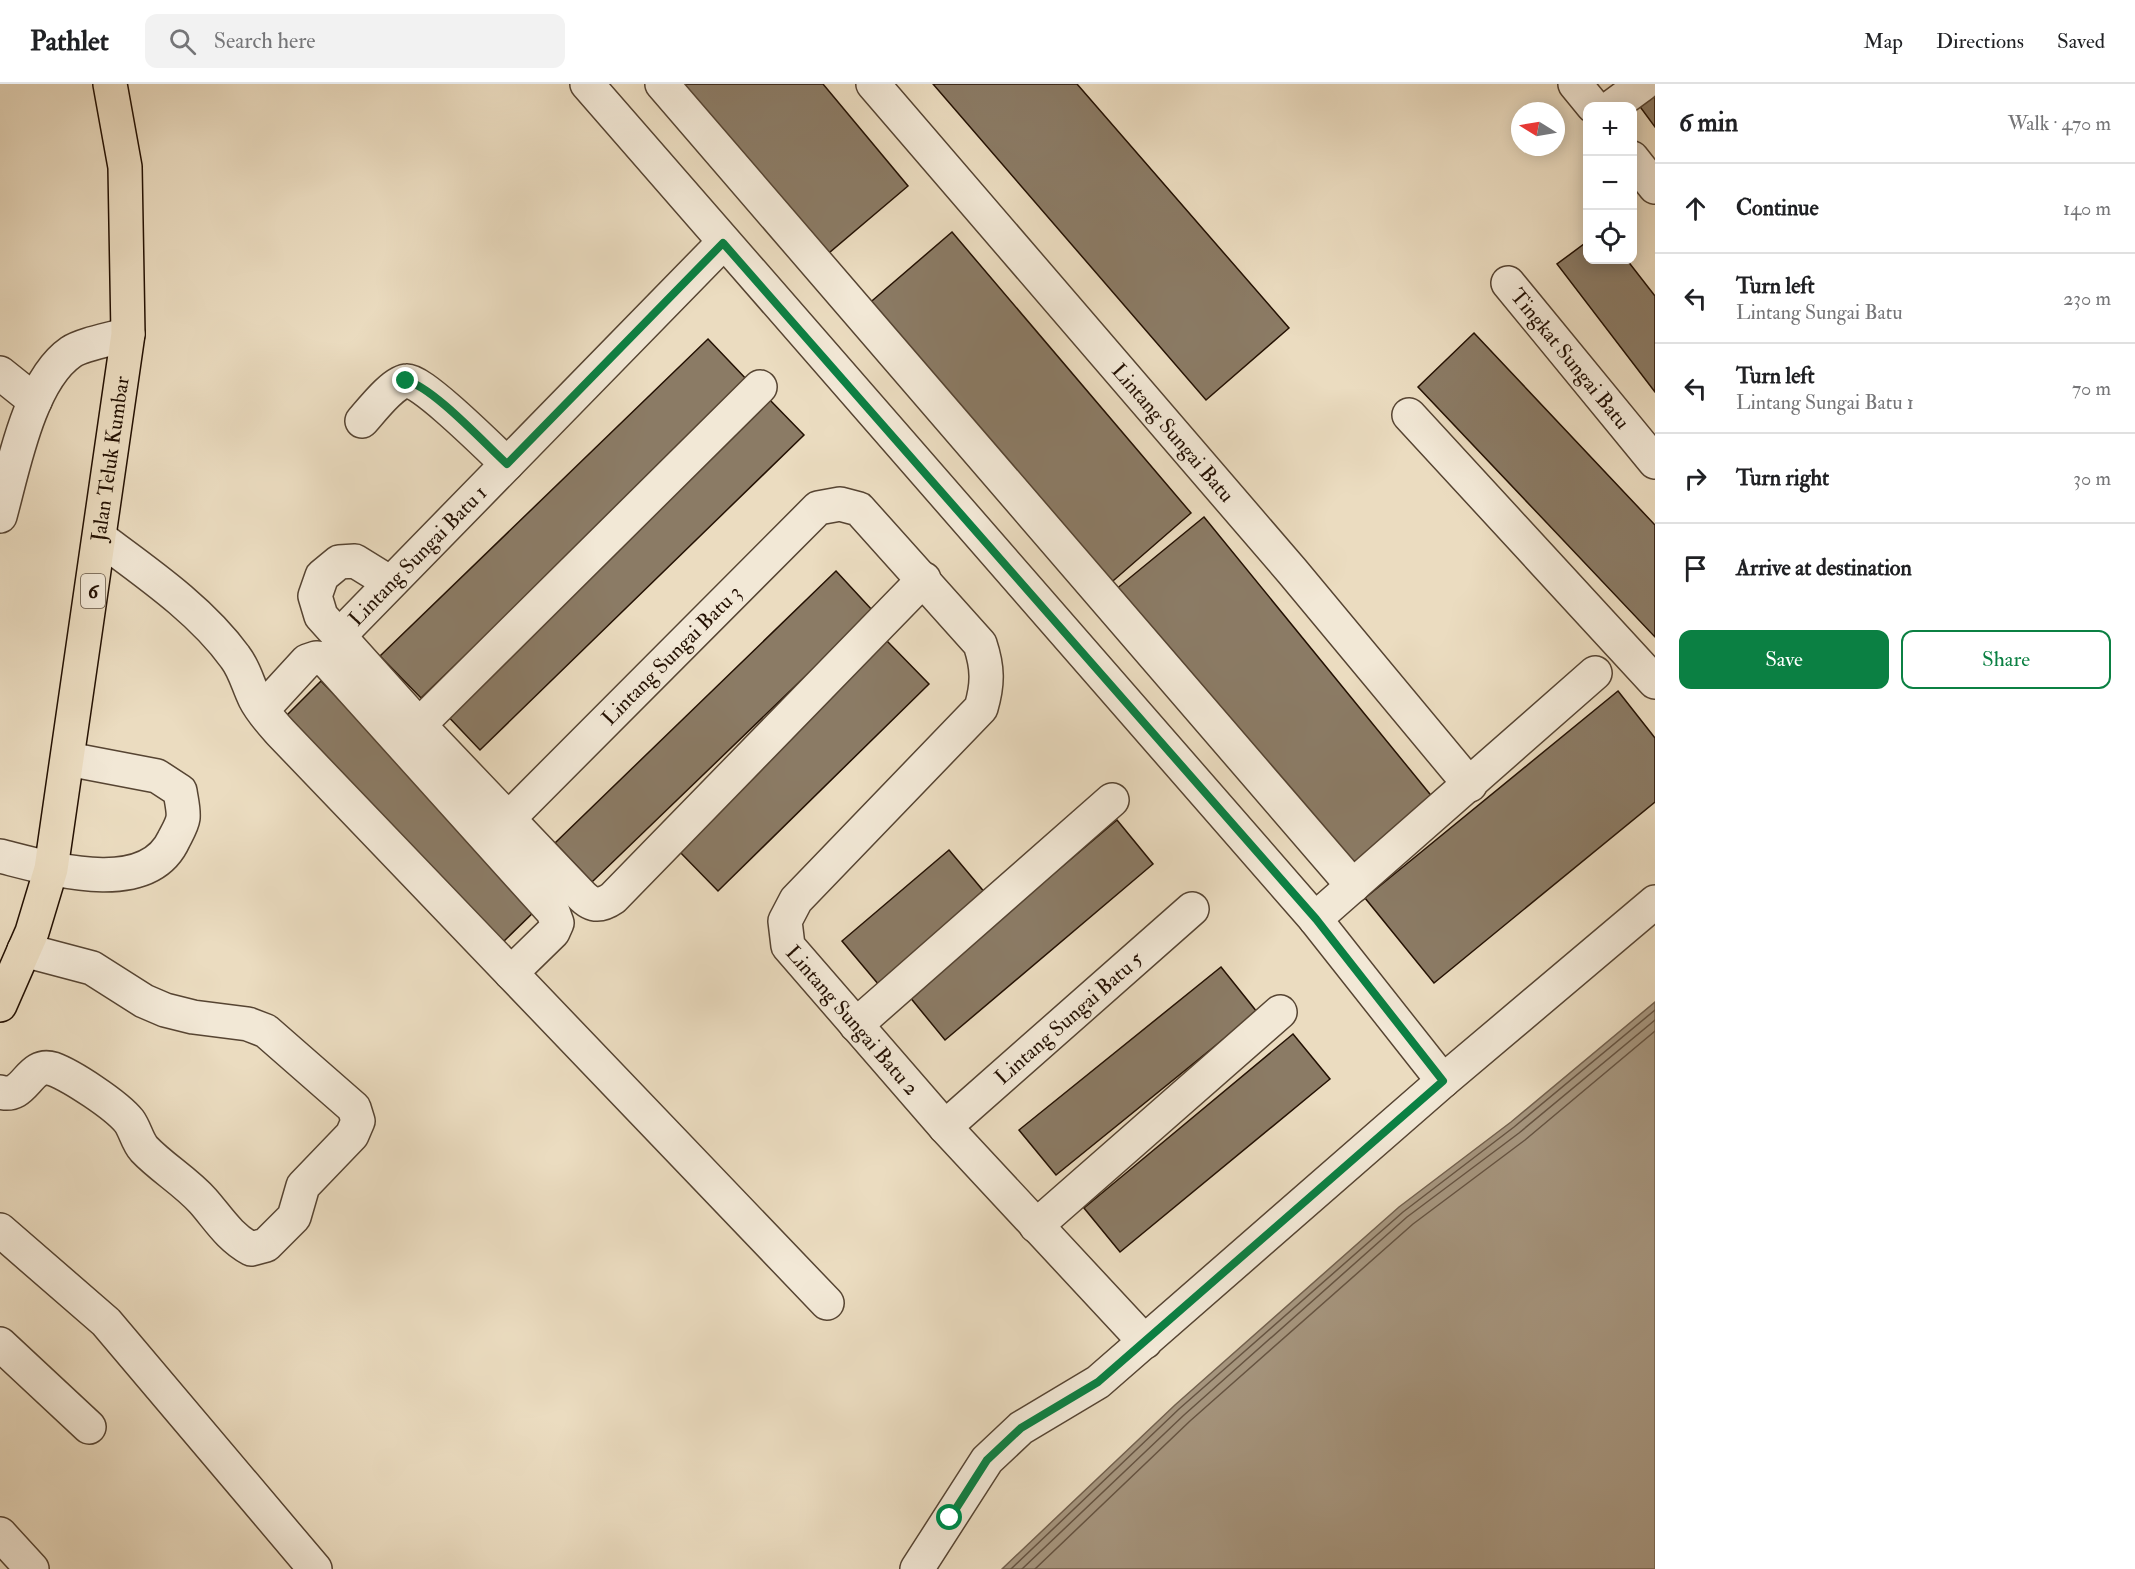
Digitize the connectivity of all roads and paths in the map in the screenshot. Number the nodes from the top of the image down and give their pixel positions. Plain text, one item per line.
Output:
1 (110, 84) edge
2 (587, 84) edge
3 (662, 84) edge
4 (873, 84) edge
5 (1575, 84) edge
6 (1643, 84) edge
7 (1590, 102) edge
8 (1618, 102) edge
9 (1637, 164) edge
10 (1655, 187) edge
11 (723, 243) junction
12 (1508, 283) dead end
13 (128, 334) junction
14 (0, 373) edge
15 (760, 387) dead end
16 (35, 401) junction
17 (1409, 415) dead end
18 (362, 420) dead end
19 (1655, 462) edge
20 (507, 464) junction
21 (0, 516) edge
22 (100, 538) junction
23 (924, 579) junction
24 (389, 582) junction
25 (338, 637) junction
26 (1595, 673) dead end
27 (1655, 682) edge
28 (262, 710) junction
29 (419, 725) junction
30 (68, 759) junction
31 (1470, 785) junction
32 (1112, 800) dead end
33 (509, 818) junction
34 (0, 856) edge
35 (51, 868) junction
36 (1353, 886) junction
37 (1655, 902) edge
38 (1192, 909) dead end
39 (1316, 919) junction
40 (24, 950) junction
41 (511, 973) junction
42 (0, 1005) edge
43 (1280, 1012) dead end
44 (856, 1025) junction
45 (1443, 1081) junction
46 (0, 1092) edge
47 (945, 1127) junction
48 (1036, 1226) junction
49 (0, 1230) edge
50 (827, 1303) dead end
51 (1144, 1342) junction
52 (0, 1344) edge
53 (89, 1427) dead end
54 (0, 1534) edge
55 (32, 1569) edge
56 (315, 1569) edge
57 (917, 1569) edge

1 - 13 main road, Jalan Teluk Kumbar / 6
2 - 11 street
3 - 36 street
4 - 31 street, Lintang Sungai Batu
5 - 7 street
6 - 8 street
9 - 10 street
11 - 20 street, Lintang Sungai Batu 1
11 - 39 street
12 - 19 street, Tingkat Sungai Batu
13 - 16 street
13 - 22 main road, Jalan Teluk Kumbar / 6
14 - 16 street
15 - 29 street
16 - 21 street
17 - 27 street
18 - 20 street
20 - 24 street, Lintang Sungai Batu 1
22 - 28 street
22 - 30 main road, Jalan Teluk Kumbar / 6
23 - 33 street, Lintang Sungai Batu 3
23 - 33 street
23 - 44 street, Lintang Sungai Batu 2
24 - 25 street, Lintang Sungai Batu 1
24 - 25 street
25 - 29 street
26 - 31 street
28 - 41 street
28 - 41 street
29 - 33 street
30 - 35 main road, Jalan Teluk Kumbar / 6
30 - 35 street
31 - 36 street
32 - 44 street
34 - 35 street
35 - 40 main road, Jalan Teluk Kumbar / 6
36 - 39 street
37 - 45 street
38 - 47 street, Lintang Sungai Batu 5
39 - 45 street
40 - 42 main road, Jalan Teluk Kumbar / 6
40 - 46 street
41 - 50 street
43 - 48 street
44 - 47 street, Lintang Sungai Batu 2
45 - 51 street
47 - 48 street, Lintang Sungai Batu 2
48 - 51 street, Lintang Sungai Batu 2
49 - 56 street
51 - 57 street
52 - 53 street
54 - 55 street

